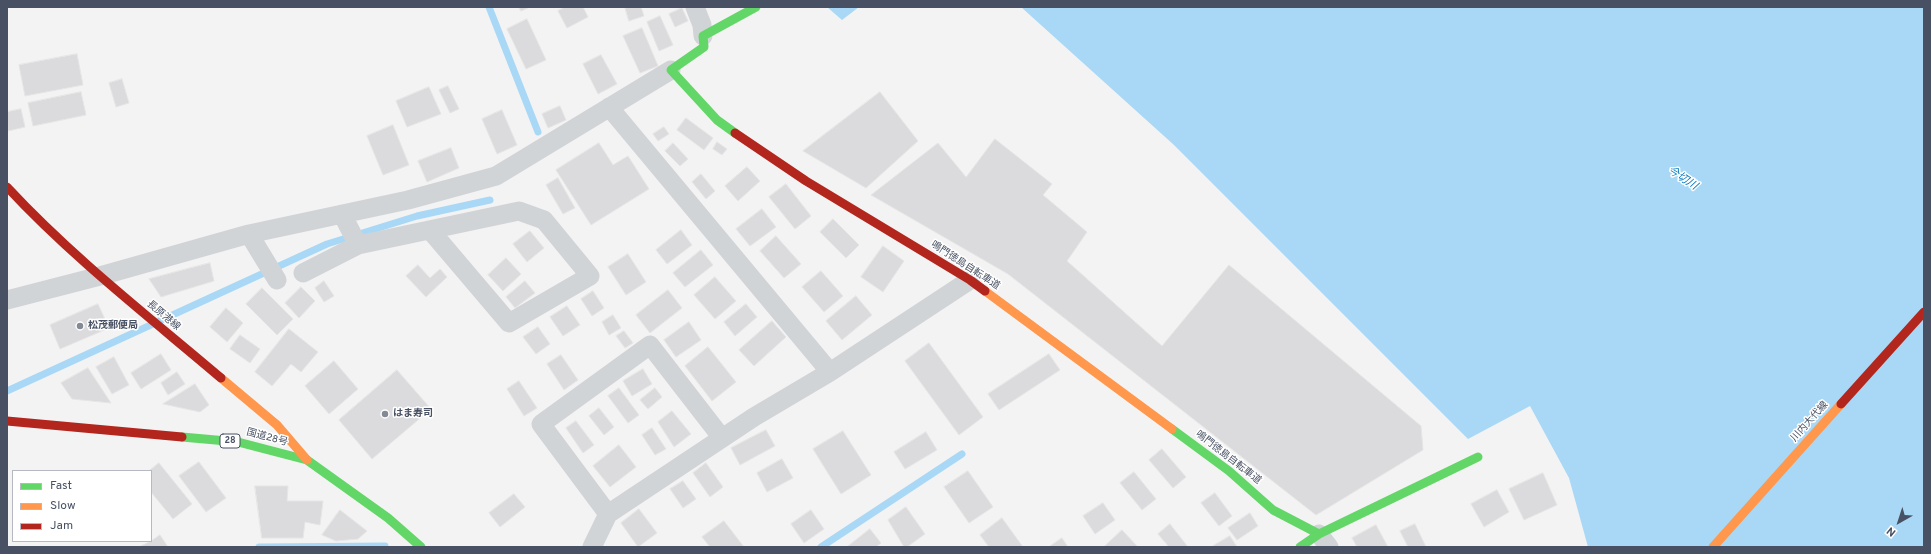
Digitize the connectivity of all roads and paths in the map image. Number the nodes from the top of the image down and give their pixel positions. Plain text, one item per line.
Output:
1 (695, 7) edge
2 (756, 7) edge
3 (703, 36) junction
4 (671, 70) junction
5 (609, 107) junction
6 (7, 187) edge
7 (342, 214) junction
8 (430, 230) junction
9 (249, 234) junction
10 (358, 245) junction
11 (303, 273) dead end
12 (100, 276) junction
13 (277, 280) dead end
14 (970, 280) junction
15 (7, 300) edge
16 (1924, 312) edge
17 (830, 372) junction
18 (7, 422) edge
19 (722, 438) junction
20 (1478, 457) dead end
21 (307, 460) junction
22 (608, 514) junction
23 (1324, 540) edge
24 (598, 544) edge
25 (421, 547) edge
26 (1300, 547) edge
27 (1713, 547) edge

1 - 3 street
2 - 3 main road
3 - 4 main road
4 - 5 street
4 - 14 main road, 鳴門徳島自転車道
5 - 7 street
5 - 17 street
6 - 12 main road, 長原港線
7 - 9 street
7 - 10 street
8 - 8 street
8 - 10 street
9 - 12 street
9 - 13 street
10 - 11 street
12 - 15 street
12 - 21 main road, 長原港線
14 - 17 street
14 - 23 main road, 鳴門徳島自転車道
16 - 27 main road, 川内大代線
17 - 19 street
18 - 21 main road, 国道28号 / 28
19 - 22 street
19 - 22 street
20 - 23 main road
21 - 25 main road, 国道28号 / 28
22 - 24 street
23 - 26 main road

